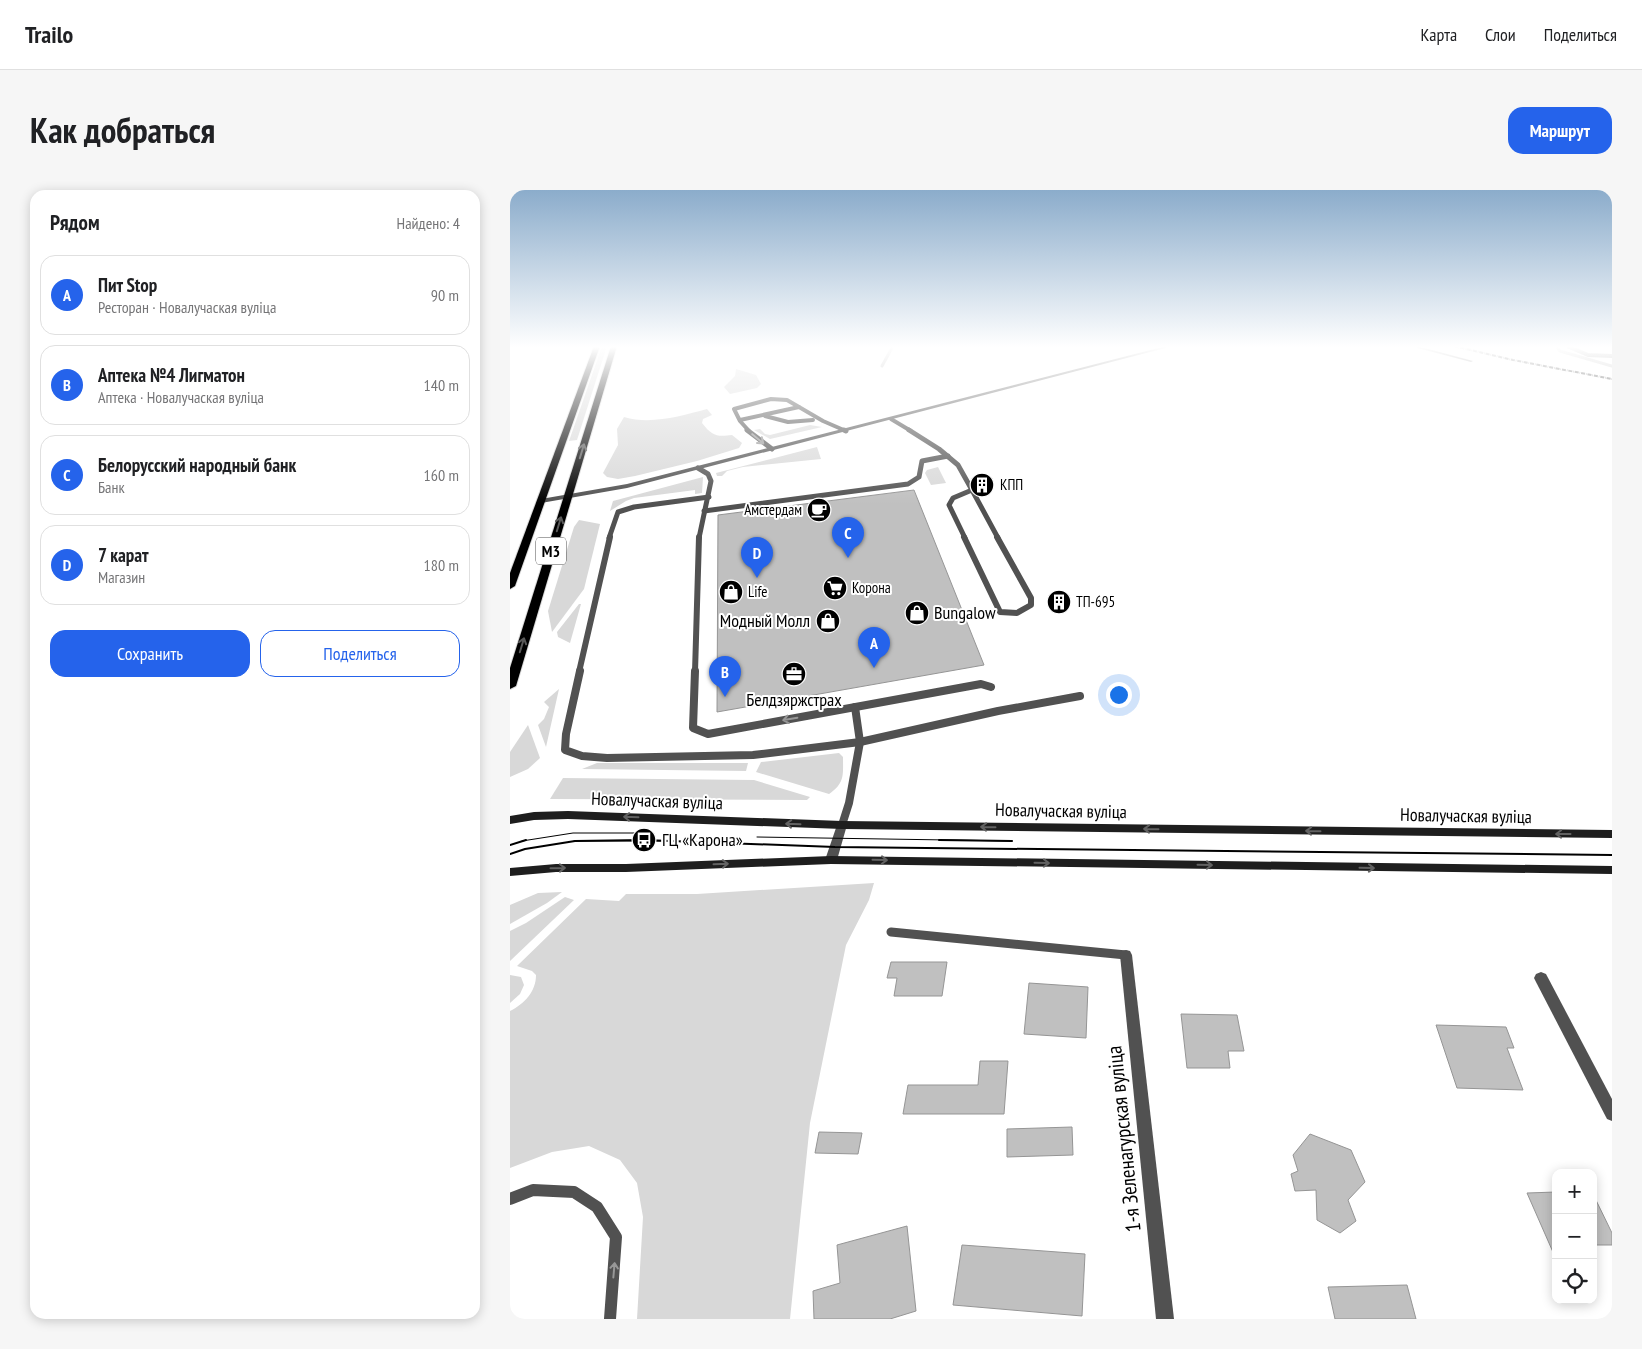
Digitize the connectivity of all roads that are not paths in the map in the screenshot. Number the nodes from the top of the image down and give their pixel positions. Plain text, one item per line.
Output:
1 (578, 399) edge
2 (598, 399) edge
3 (969, 399) edge
4 (799, 407) junction
5 (776, 412) junction
6 (762, 415) junction
7 (891, 419) junction
8 (740, 420) junction
9 (813, 420) junction
10 (824, 421) junction
11 (846, 430) junction
12 (772, 449) junction
13 (948, 456) junction
14 (698, 468) junction
15 (972, 490) junction
16 (568, 497) junction
17 (709, 497) junction
18 (541, 500) junction
19 (704, 511) junction
20 (510, 586) edge
21 (510, 686) edge
22 (991, 688) dead end
23 (1080, 696) dead end
24 (855, 707) junction
25 (860, 742) junction
26 (510, 820) edge
27 (842, 825) junction
28 (1612, 834) edge
29 (831, 860) junction
30 (1612, 870) edge
31 (510, 872) edge
32 (890, 932) dead end
33 (1126, 956) joint
34 (1541, 978) dead end
35 (1612, 1114) edge
36 (510, 1199) edge
37 (610, 1319) edge
38 (1165, 1319) edge

1 - 18 main road, М3
16 -> 2 main road, М3
3 - 7 street
4 - 5 lane
4 - 8 lane
4 - 10 lane
5 - 6 lane
5 - 9 lane
6 - 8 lane
6 - 9 lane
7 - 11 street
7 - 13 lane
8 -> 12 lane
9 - 10 lane
10 - 11 lane
11 - 12 street
12 - 14 street
13 - 15 lane
13 - 19 lane
14 - 16 street
14 - 17 lane
15 - 15 lane
16 - 18 street
21 -> 16 main road, М3
17 - 19 lane
17 - 25 lane
18 - 20 main road, М3
24 -> 19 lane
22 - 24 lane
23 - 25 lane
24 - 25 lane
25 - 27 lane
27 -> 26 main road, Новалучаская вуліца
28 -> 27 main road, Новалучаская вуліца
27 - 29 street
29 -> 30 main road
31 -> 29 main road
32 - 33 lane
33 - 38 street, 1-я Зеленагурская вуліца
34 - 35 street
37 -> 36 lane

